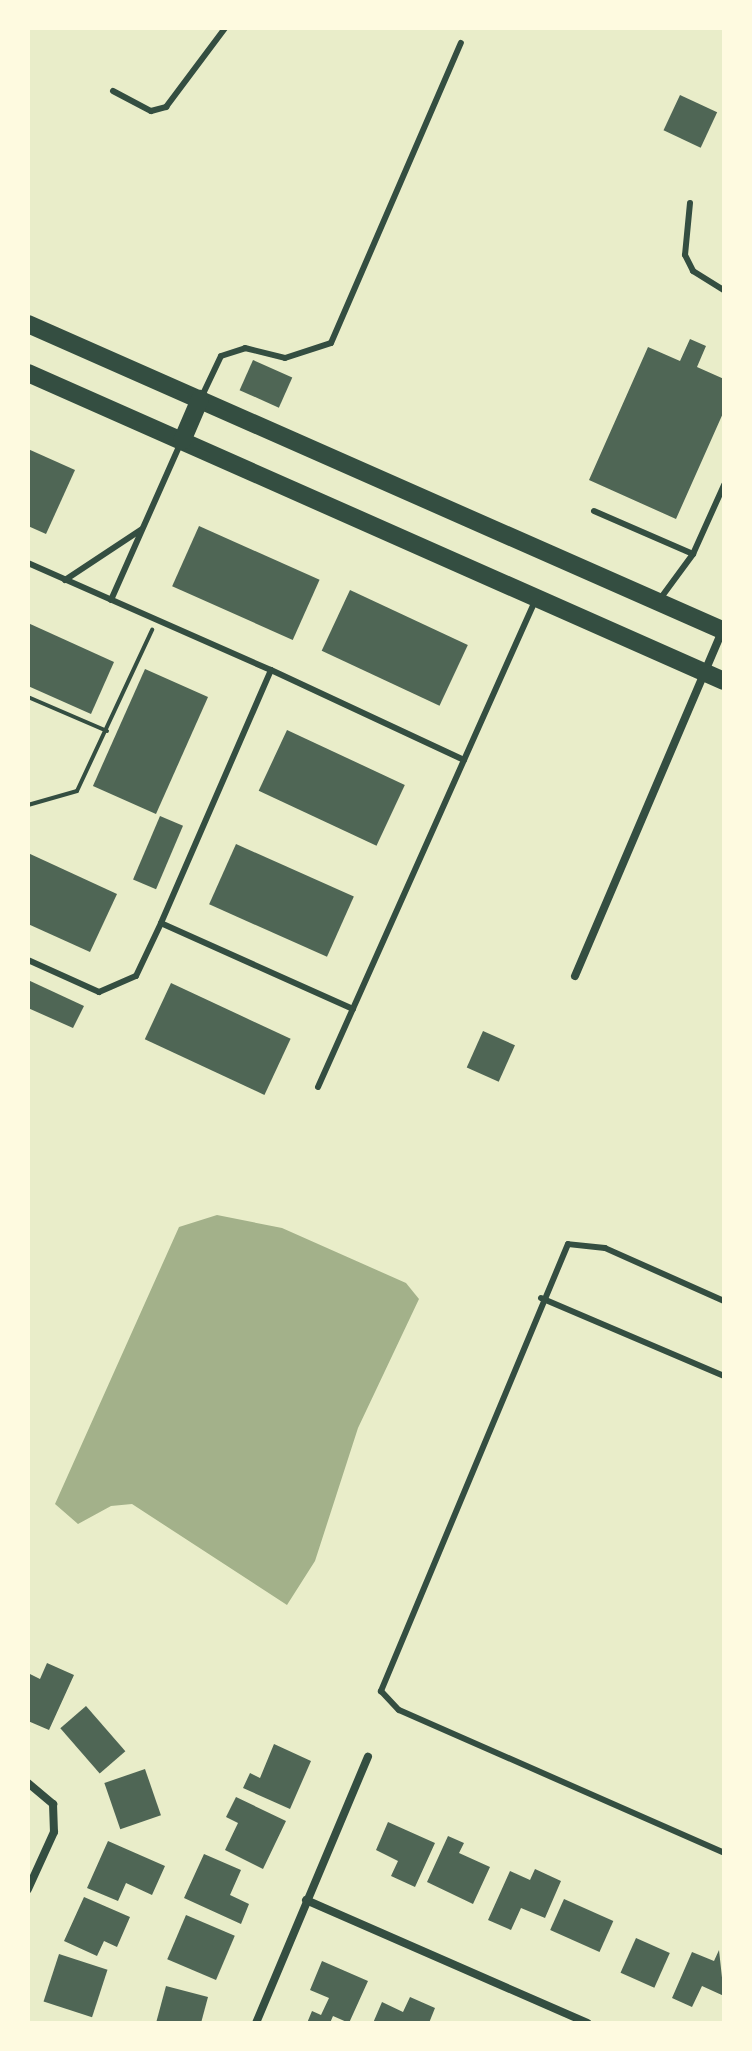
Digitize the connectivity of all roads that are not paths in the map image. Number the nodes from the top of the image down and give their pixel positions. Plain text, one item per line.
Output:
1 (225, 28) edge
2 (461, 43) dead end
3 (113, 91) dead end
4 (690, 203) dead end
5 (724, 290) edge
6 (28, 324) edge
7 (28, 373) edge
8 (200, 399) junction
9 (182, 441) junction
10 (724, 485) edge
11 (594, 511) dead end
12 (142, 529) junction
13 (693, 554) junction
14 (28, 563) edge
15 (65, 580) junction
16 (536, 598) junction
17 (111, 600) junction
18 (659, 603) junction
19 (723, 629) edge
20 (271, 670) junction
21 (703, 672) junction
22 (724, 681) edge
23 (464, 760) junction
24 (161, 923) junction
25 (28, 960) edge
26 (575, 976) dead end
27 (353, 1009) junction
28 (318, 1087) dead end
29 (541, 1298) junction
30 (724, 1301) edge
31 (724, 1376) edge
32 (368, 1757) dead end
33 (28, 1783) edge
34 (724, 1853) edge
35 (28, 1889) edge
36 (306, 1900) junction
37 (256, 2023) edge
38 (587, 2023) edge

1 - 3 lane
2 - 8 lane
4 - 5 lane
6 - 8 main road
7 - 9 main road
8 - 9 main road
8 - 18 main road
9 - 12 lane
9 - 16 main road
10 - 13 lane
11 - 13 lane
12 - 15 lane
12 - 17 lane
13 - 18 lane
14 - 15 lane
15 - 17 lane
16 - 21 main road
16 - 23 lane
17 - 20 lane
18 - 19 main road
19 - 21 street
20 - 23 lane
20 - 24 lane
21 - 22 main road
21 - 26 street
23 - 27 lane
24 - 25 lane
24 - 27 lane
27 - 28 lane
29 - 30 lane
29 - 31 lane
29 - 34 lane
32 - 36 street
33 - 35 street
36 - 37 street
36 - 38 street

